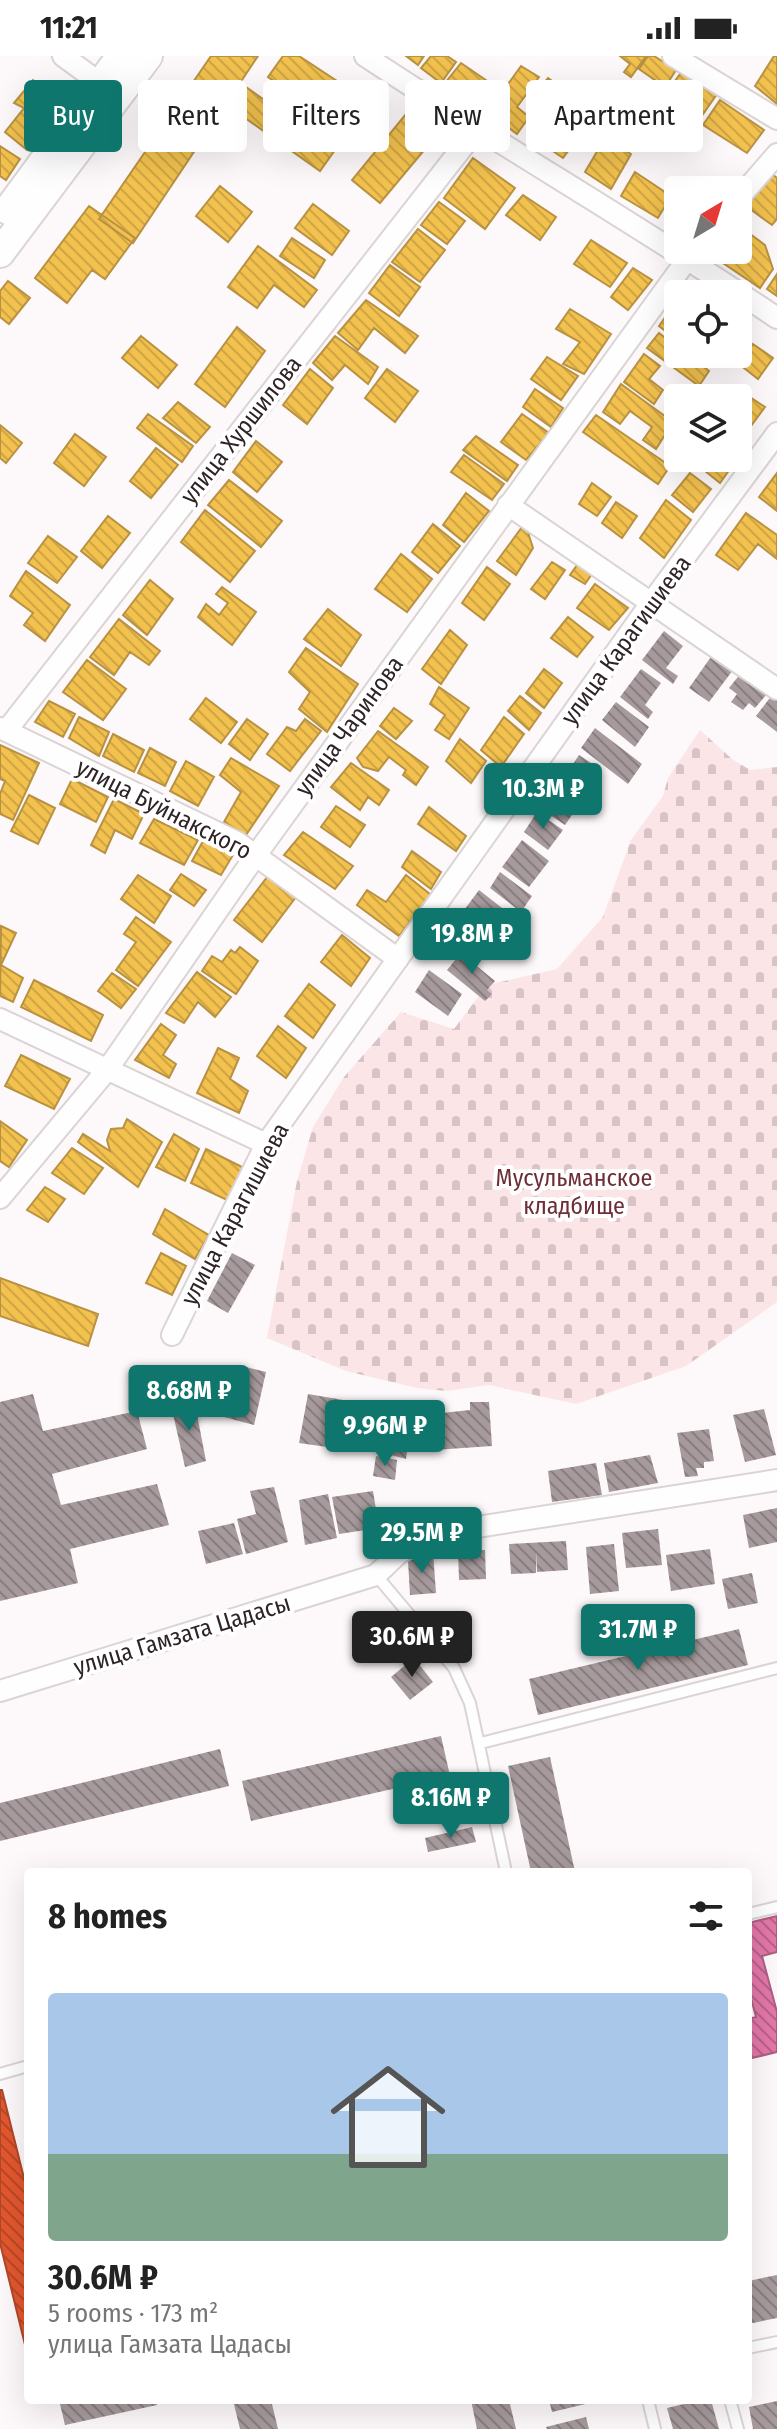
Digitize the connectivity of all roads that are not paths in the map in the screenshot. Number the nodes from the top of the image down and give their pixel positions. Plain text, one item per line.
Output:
1 (63, 56) edge
2 (121, 56) edge
3 (148, 56) edge
4 (365, 56) edge
5 (673, 56) edge
6 (96, 80) edge
7 (102, 80) edge
8 (405, 83) edge
9 (777, 119) edge
10 (510, 150) edge
11 (50, 152) edge
12 (459, 152) edge
13 (777, 154) edge
14 (752, 183) edge
15 (0, 221) edge
16 (664, 239) edge
17 (0, 253) edge
18 (683, 264) edge
19 (704, 264) edge
20 (777, 318) edge
21 (777, 433) edge
22 (508, 505) junction
23 (651, 603) junction
24 (777, 689) edge
25 (3, 729) edge
26 (256, 855) junction
27 (398, 959) junction
28 (0, 1019) edge
29 (107, 1070) junction
30 (266, 1144) junction
31 (0, 1198) edge
32 (172, 1335) dead end
33 (777, 1480) edge
34 (376, 1575) junction
35 (777, 1668) edge
36 (0, 1691) edge
37 (481, 1743) junction
38 (505, 1868) edge
39 (777, 1907) edge
40 (752, 1913) edge
41 (24, 2067) edge
42 (0, 2074) edge
43 (777, 2342) edge
44 (752, 2347) edge
45 (649, 2404) edge
46 (731, 2404) edge
47 (655, 2429) edge
48 (738, 2429) edge

1 - 6 street
2 - 7 main road
3 - 17 main road
4 - 8 street
5 - 9 street
10 - 16 street
11 - 15 main road
12 - 25 street, улица Хуршилова
13 - 14 street
18 - 22 street, улица Чаринова
19 - 20 street
21 - 23 street, улица Карагишиева
22 - 23 street
22 - 26 street, улица Чаринова
23 - 24 street
23 - 27 street, улица Карагишиева
25 - 26 street, улица Буйнакского
26 - 27 street, улица Буйнакского
26 - 29 street, улица Чаринова
27 - 30 street, улица Карагишиева
28 - 29 street
29 - 30 street
29 - 31 street, улица Чаринова
30 - 32 street, улица Карагишиева
33 - 34 street, улица Гамзата Цадасы
34 - 36 street, улица Гамзата Цадасы
34 - 37 lane
35 - 37 lane
37 - 38 lane
39 - 40 lane
41 - 42 lane
43 - 44 lane
45 - 47 lane
46 - 48 lane

